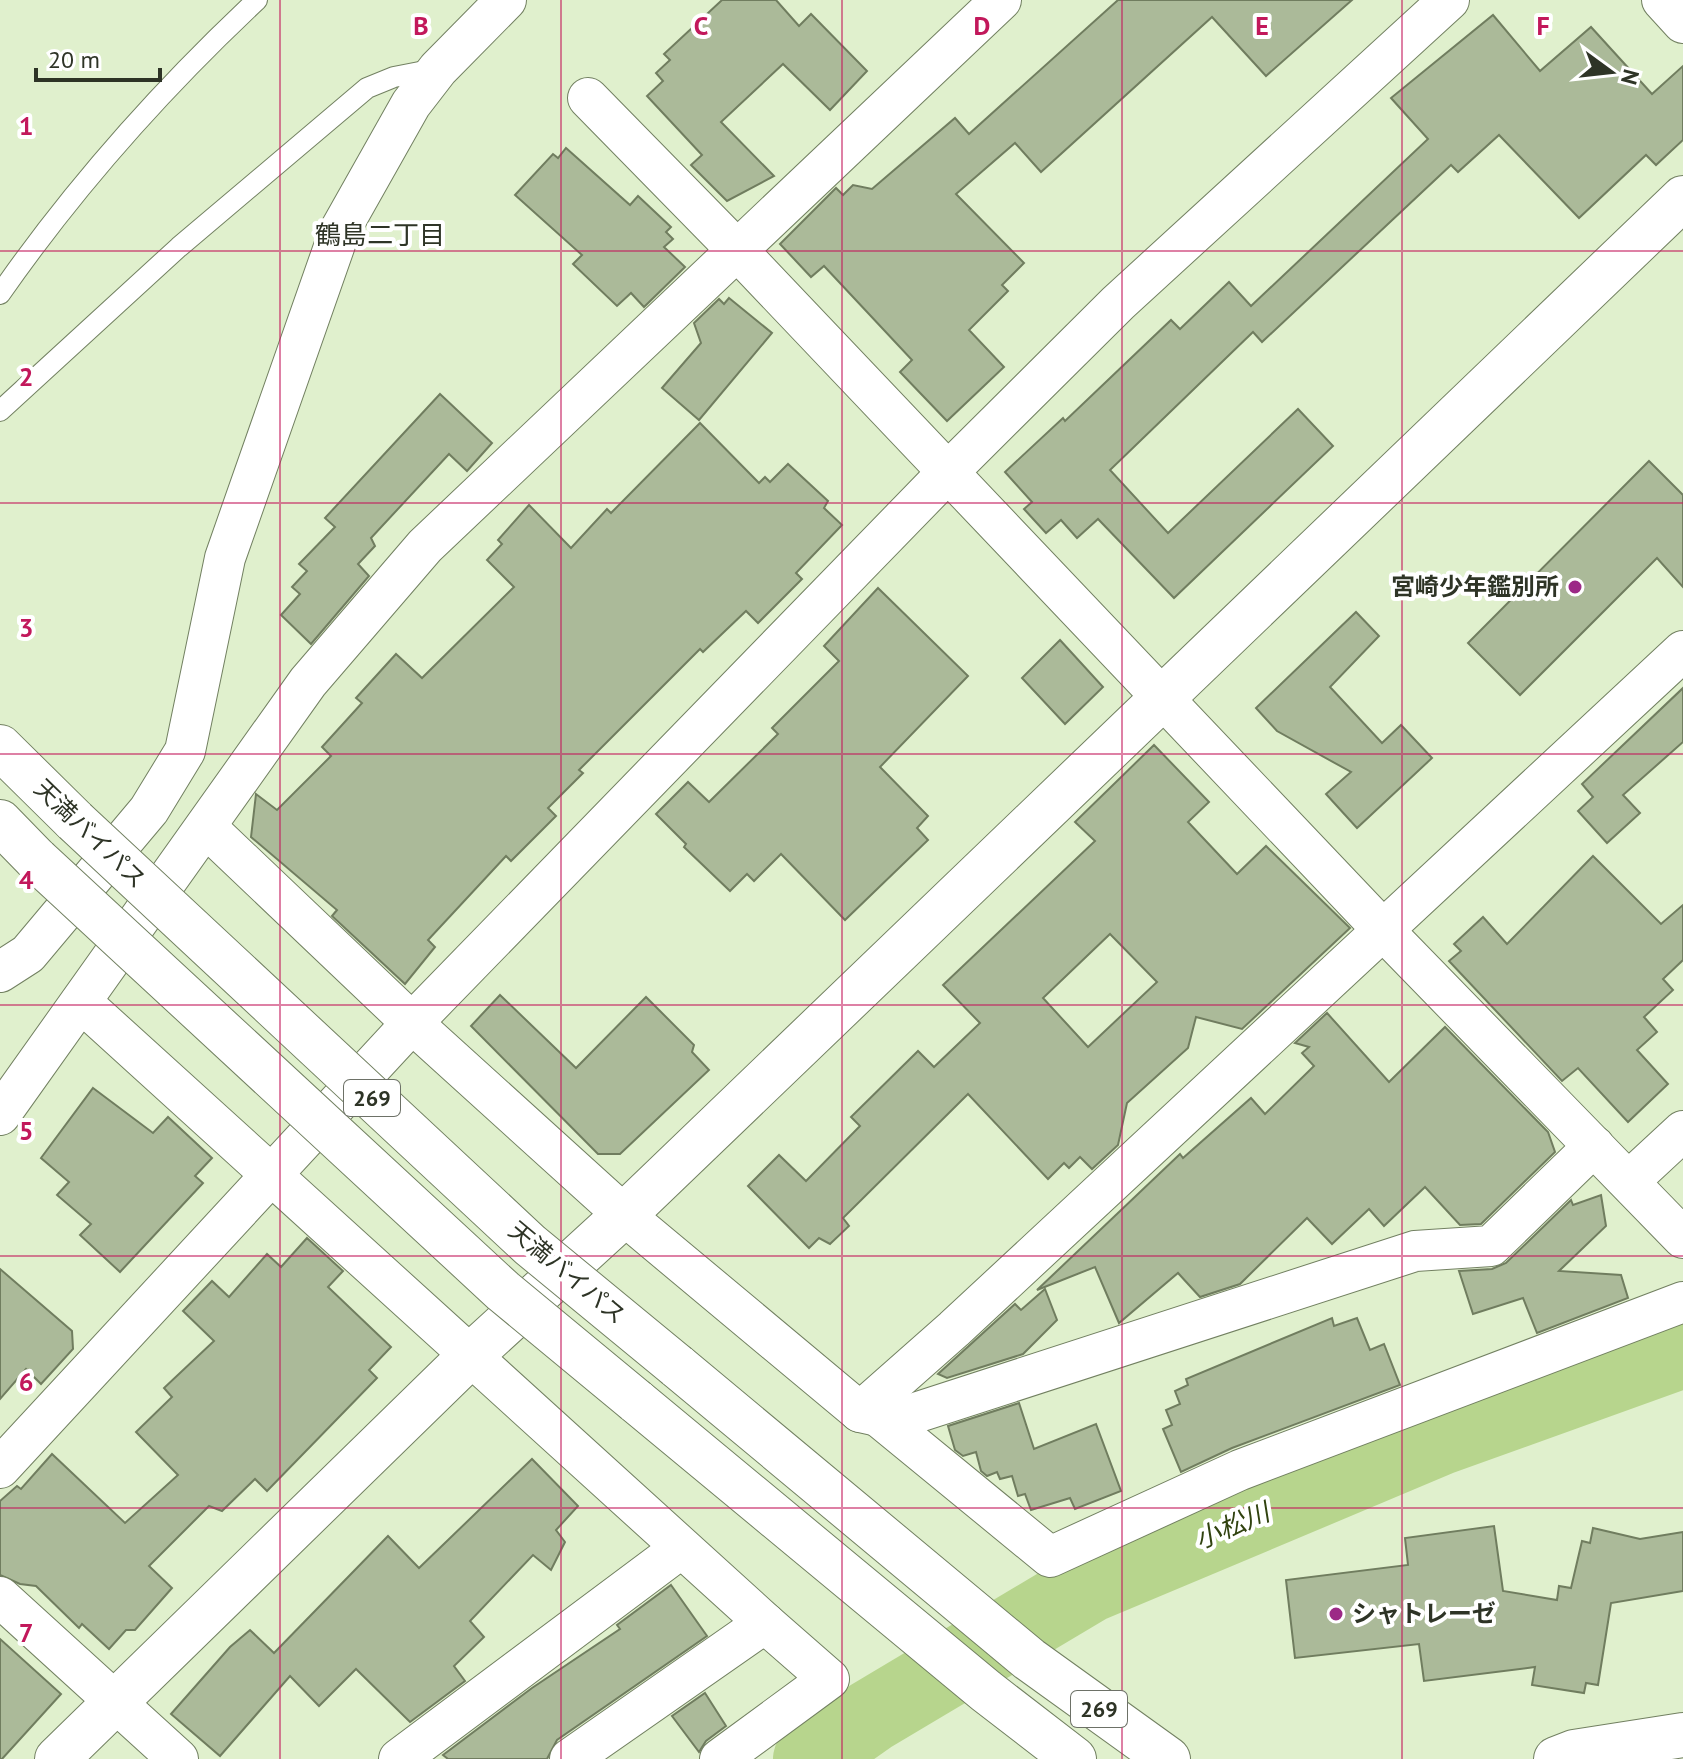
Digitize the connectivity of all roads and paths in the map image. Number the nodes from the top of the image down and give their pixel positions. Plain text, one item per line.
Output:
1 (257, 0) edge
2 (506, 0) edge
3 (1001, 0) edge
4 (1449, 0) edge
5 (1662, 0) edge
6 (1683, 23) edge
7 (438, 69) junction
8 (588, 98) dead end
9 (1683, 198) edge
10 (736, 249) junction
11 (0, 294) edge
12 (0, 411) edge
13 (948, 472) junction
14 (1683, 651) edge
15 (1161, 698) junction
16 (0, 747) edge
17 (0, 822) edge
18 (207, 828) junction
19 (1384, 931) junction
20 (0, 972) edge
21 (81, 1002) junction
22 (412, 1023) junction
23 (0, 1115) edge
24 (1683, 1131) edge
25 (1594, 1146) junction
26 (273, 1177) junction
27 (1629, 1181) junction
28 (624, 1215) junction
29 (1683, 1238) edge
30 (1683, 1302) edge
31 (470, 1356) junction
32 (869, 1414) junction
33 (0, 1468) edge
34 (680, 1549) junction
35 (0, 1597) edge
36 (765, 1623) junction
37 (116, 1704) junction
38 (1683, 1735) edge
39 (1615, 1753) edge
40 (57, 1759) edge
41 (178, 1759) edge
42 (399, 1759) edge
43 (570, 1759) edge
44 (720, 1759) edge
45 (1074, 1759) edge
46 (1168, 1759) edge
47 (1556, 1759) edge

1 - 11 lane
2 - 7 street
3 - 10 street
4 - 13 street
5 - 6 street
7 - 12 lane
7 - 20 street
8 - 10 street
9 - 15 main road
10 - 13 street
10 - 18 street
13 - 15 street
13 - 22 street
14 - 19 street
15 - 19 street
15 - 28 main road
16 - 46 main road, 天満バイパス / 269, bridge
17 - 45 main road, 269, bridge
18 - 21 street
18 - 22 street
19 - 25 street
19 - 32 street
21 - 23 street
21 - 26 street
22 - 26 street
22 - 28 street
24 - 27 street
25 - 27 street
25 - 32 street
26 - 31 street
26 - 33 street
27 - 29 street
28 - 31 main road
28 - 32 street
30 - 32 street
31 - 34 street
31 - 37 main road
34 - 36 street
34 - 42 street
35 - 37 street
36 - 43 street
36 - 44 street
37 - 40 main road
37 - 41 street
38 - 39 main road
39 - 47 main road

